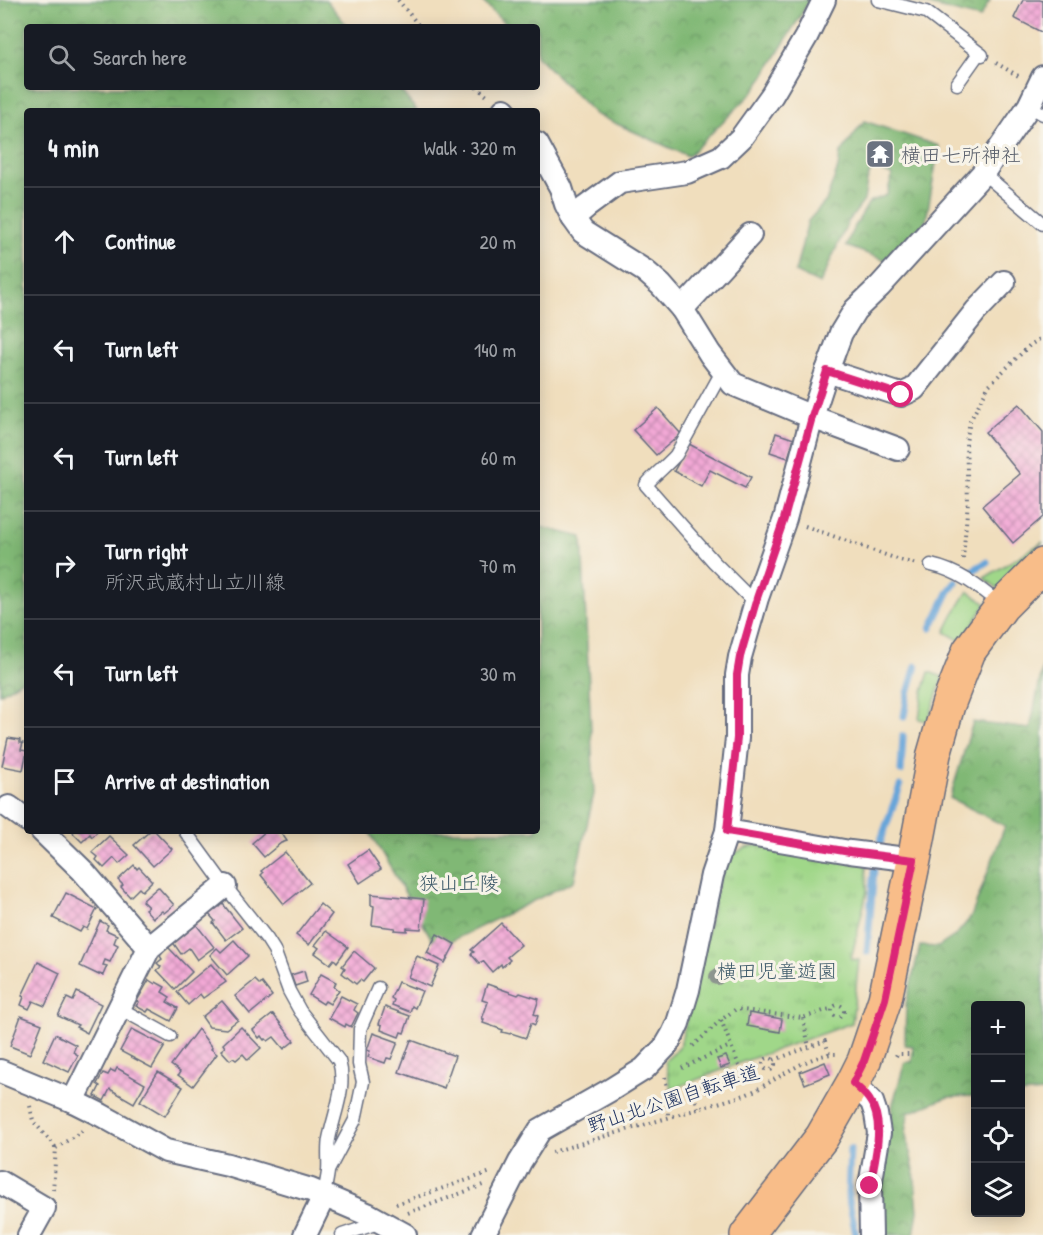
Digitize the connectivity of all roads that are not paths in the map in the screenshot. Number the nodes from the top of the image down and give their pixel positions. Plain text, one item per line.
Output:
1 (824, 0) edge
2 (878, 0) edge
3 (957, 84) dead end
4 (1038, 96) edge
5 (540, 150) edge
6 (983, 173) junction
7 (573, 218) junction
8 (1043, 224) edge
9 (750, 235) dead end
10 (1004, 282) dead end
11 (682, 309) junction
12 (723, 370) junction
13 (827, 371) junction
14 (812, 417) junction
15 (898, 449) dead end
16 (1043, 564) edge
17 (931, 565) road end
18 (757, 598) junction
19 (1002, 606) junction
20 (9, 807) dead end
21 (24, 818) edge
22 (727, 831) junction
23 (45, 834) edge
24 (187, 834) edge
25 (914, 860) junction
26 (225, 886) junction
27 (149, 948) junction
28 (378, 988) dead end
29 (119, 1008) junction
30 (170, 1036) dead end
31 (0, 1071) edge
32 (853, 1083) junction
33 (73, 1101) junction
34 (328, 1170) junction
35 (0, 1182) edge
36 (324, 1196) junction
37 (394, 1220) edge
38 (29, 1235) edge
39 (305, 1235) edge
40 (342, 1235) edge
41 (483, 1235) edge
42 (747, 1235) edge
43 (871, 1235) edge

1 - 7 street
2 - 3 lane
4 - 6 street
5 - 7 street
6 - 8 lane
6 - 13 street
7 - 11 street
9 - 11 street
10 - 13 street
11 - 12 street
12 - 14 street
12 - 18 lane
13 - 14 street
14 - 15 street
14 - 18 street
16 - 19 main road
17 - 19 lane
18 - 22 street
19 - 25 main road
20 - 21 street
22 - 25 street
22 - 41 street
23 - 27 street
24 - 26 lane
25 - 32 main road
26 - 27 street
26 - 34 lane
27 - 29 street
28 - 34 lane
29 - 30 lane
29 - 33 street
31 - 33 street
32 - 42 main road
32 - 43 street
33 - 36 street
34 - 36 lane
35 - 38 street
36 - 37 street
36 - 39 street
37 - 40 lane

